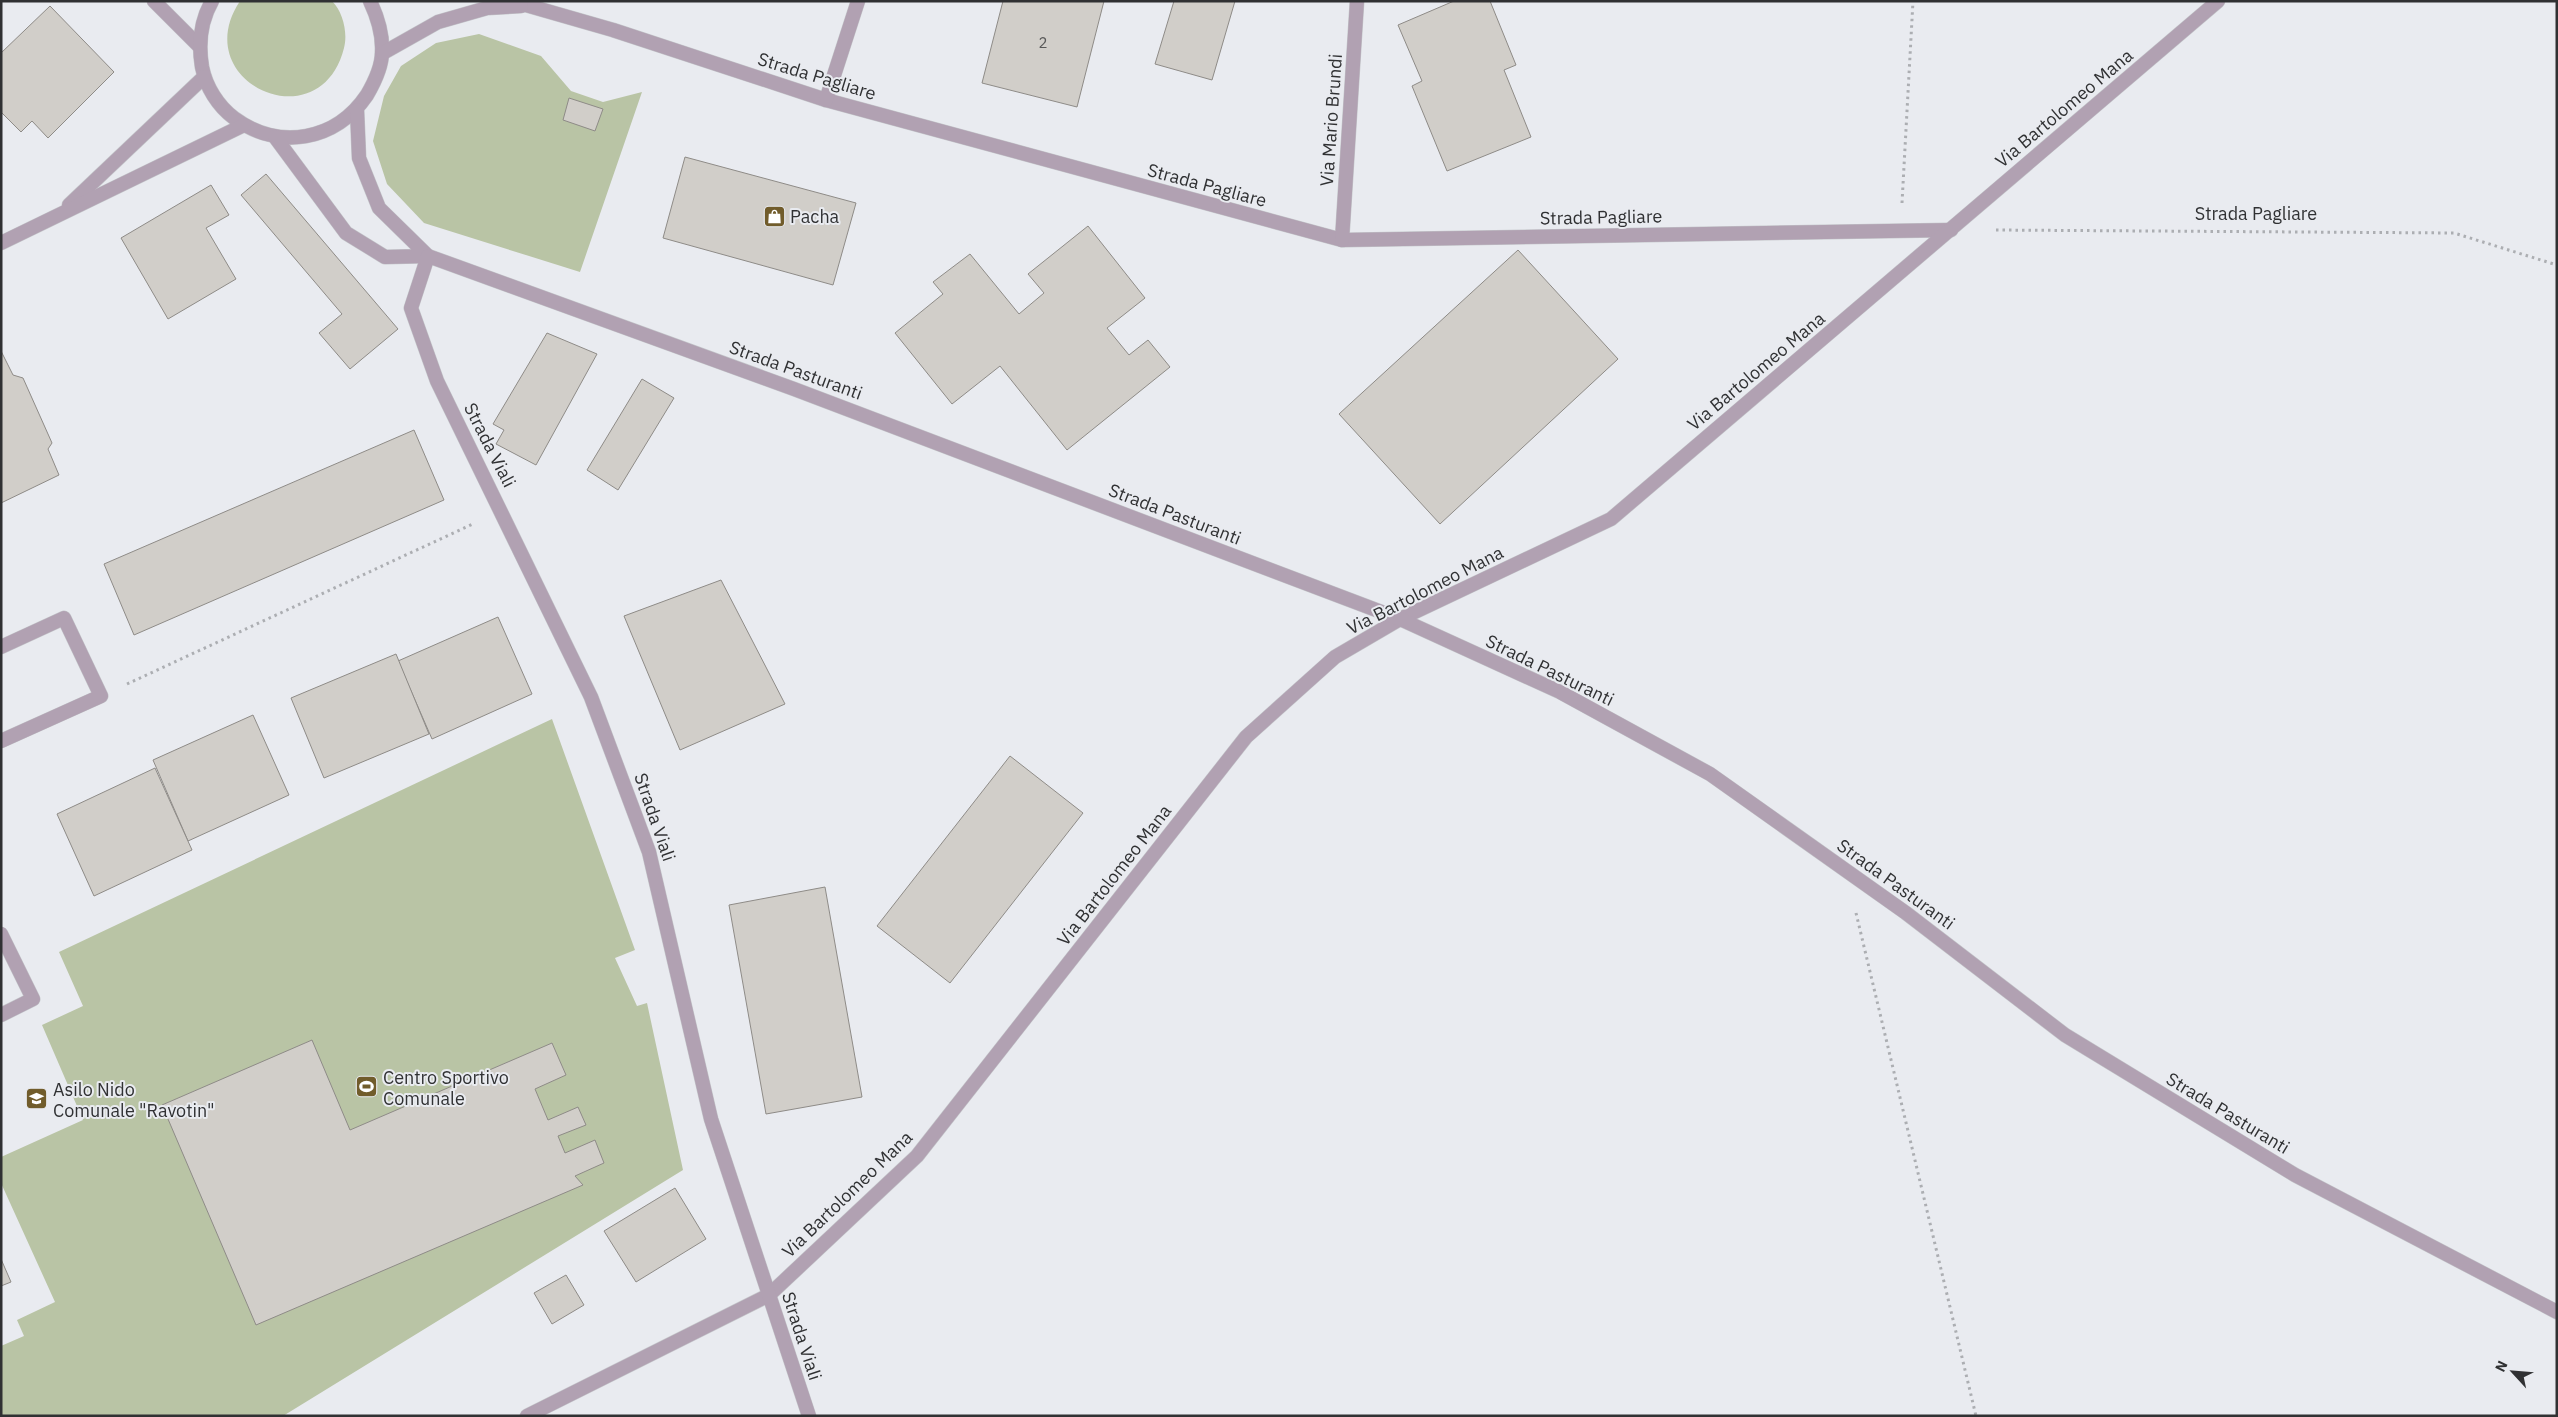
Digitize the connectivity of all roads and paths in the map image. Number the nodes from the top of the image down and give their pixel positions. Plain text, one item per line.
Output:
1 (154, 1) edge
2 (212, 1) edge
3 (370, 1) edge
4 (512, 1) edge
5 (858, 1) edge
6 (1358, 1) edge
7 (1914, 1) edge
8 (2218, 1) edge
9 (527, 6) junction
10 (199, 46) junction
11 (383, 54) junction
12 (204, 76) junction
13 (826, 100) junction
14 (356, 110) junction
15 (244, 125) junction
16 (275, 137) junction
17 (60, 214) junction
18 (1900, 230) junction
19 (1950, 230) junction
20 (1342, 240) junction
21 (1, 243) edge
22 (428, 256) junction
23 (2557, 265) edge
24 (502, 511) junction
25 (1400, 620) junction
26 (1, 647) edge
27 (101, 696) junction
28 (1, 741) edge
29 (1845, 870) junction
30 (1, 934) edge
31 (1, 1015) edge
32 (769, 1295) junction
33 (2557, 1312) edge
34 (527, 1416) edge
35 (809, 1416) edge
36 (1976, 1416) edge

1 - 10 street
2 - 10 street
3 - 11 street
4 - 9 street, Strada Pagliare
5 - 13 street
6 - 20 street, Via Mario Brundi
7 - 18 path
8 - 19 street, Via Bartolomeo Mana
9 - 11 street, Strada Pagliare
9 - 13 street, Strada Pagliare
10 - 12 street
11 - 14 street
12 - 15 street
12 - 17 street
13 - 20 street, Strada Pagliare
14 - 16 street
14 - 22 street, Strada Pasturanti
15 - 16 street
15 - 17 street
16 - 22 street, Strada Pasturanti
17 - 21 street
18 - 19 street, Strada Pagliare
18 - 20 street, Strada Pagliare
19 - 23 path, Strada Pagliare
19 - 25 street, Via Bartolomeo Mana
22 - 24 street, Strada Viali
22 - 25 street, Strada Pasturanti
24 - 27 path
24 - 32 street, Strada Viali
25 - 29 street, Strada Pasturanti
25 - 32 street, Via Bartolomeo Mana
26 - 27 street
27 - 28 street
29 - 33 street, Strada Pasturanti
29 - 36 path
30 - 31 street
32 - 34 street, Via Bartolomeo Mana
32 - 35 street, Strada Viali

